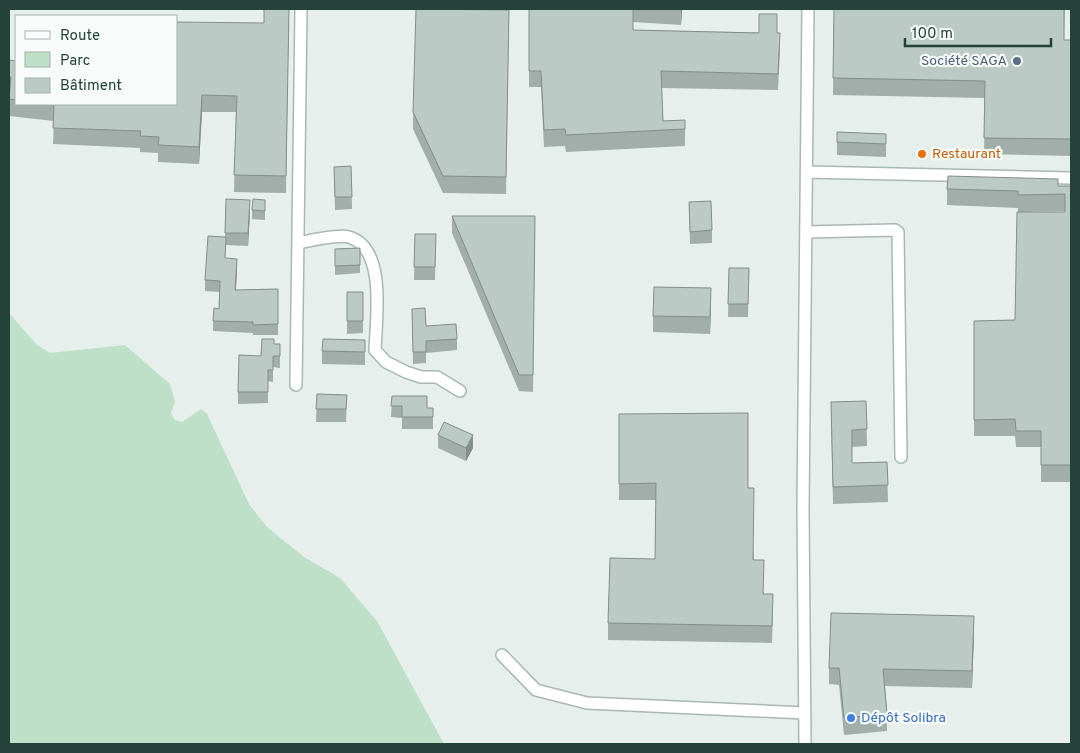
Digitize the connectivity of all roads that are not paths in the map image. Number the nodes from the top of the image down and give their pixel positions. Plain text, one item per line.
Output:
1 (301, 9) edge
2 (808, 9) edge
3 (807, 172) junction
4 (1071, 178) edge
5 (806, 232) junction
6 (299, 243) junction
7 (296, 384) dead end
8 (460, 391) dead end
9 (901, 457) dead end
10 (502, 656) dead end
11 (805, 713) junction
12 (805, 744) edge

1 - 6 street
2 - 3 street
3 - 4 street
3 - 5 street
5 - 9 street
5 - 11 street
6 - 7 street
6 - 8 street
10 - 11 street
11 - 12 street

